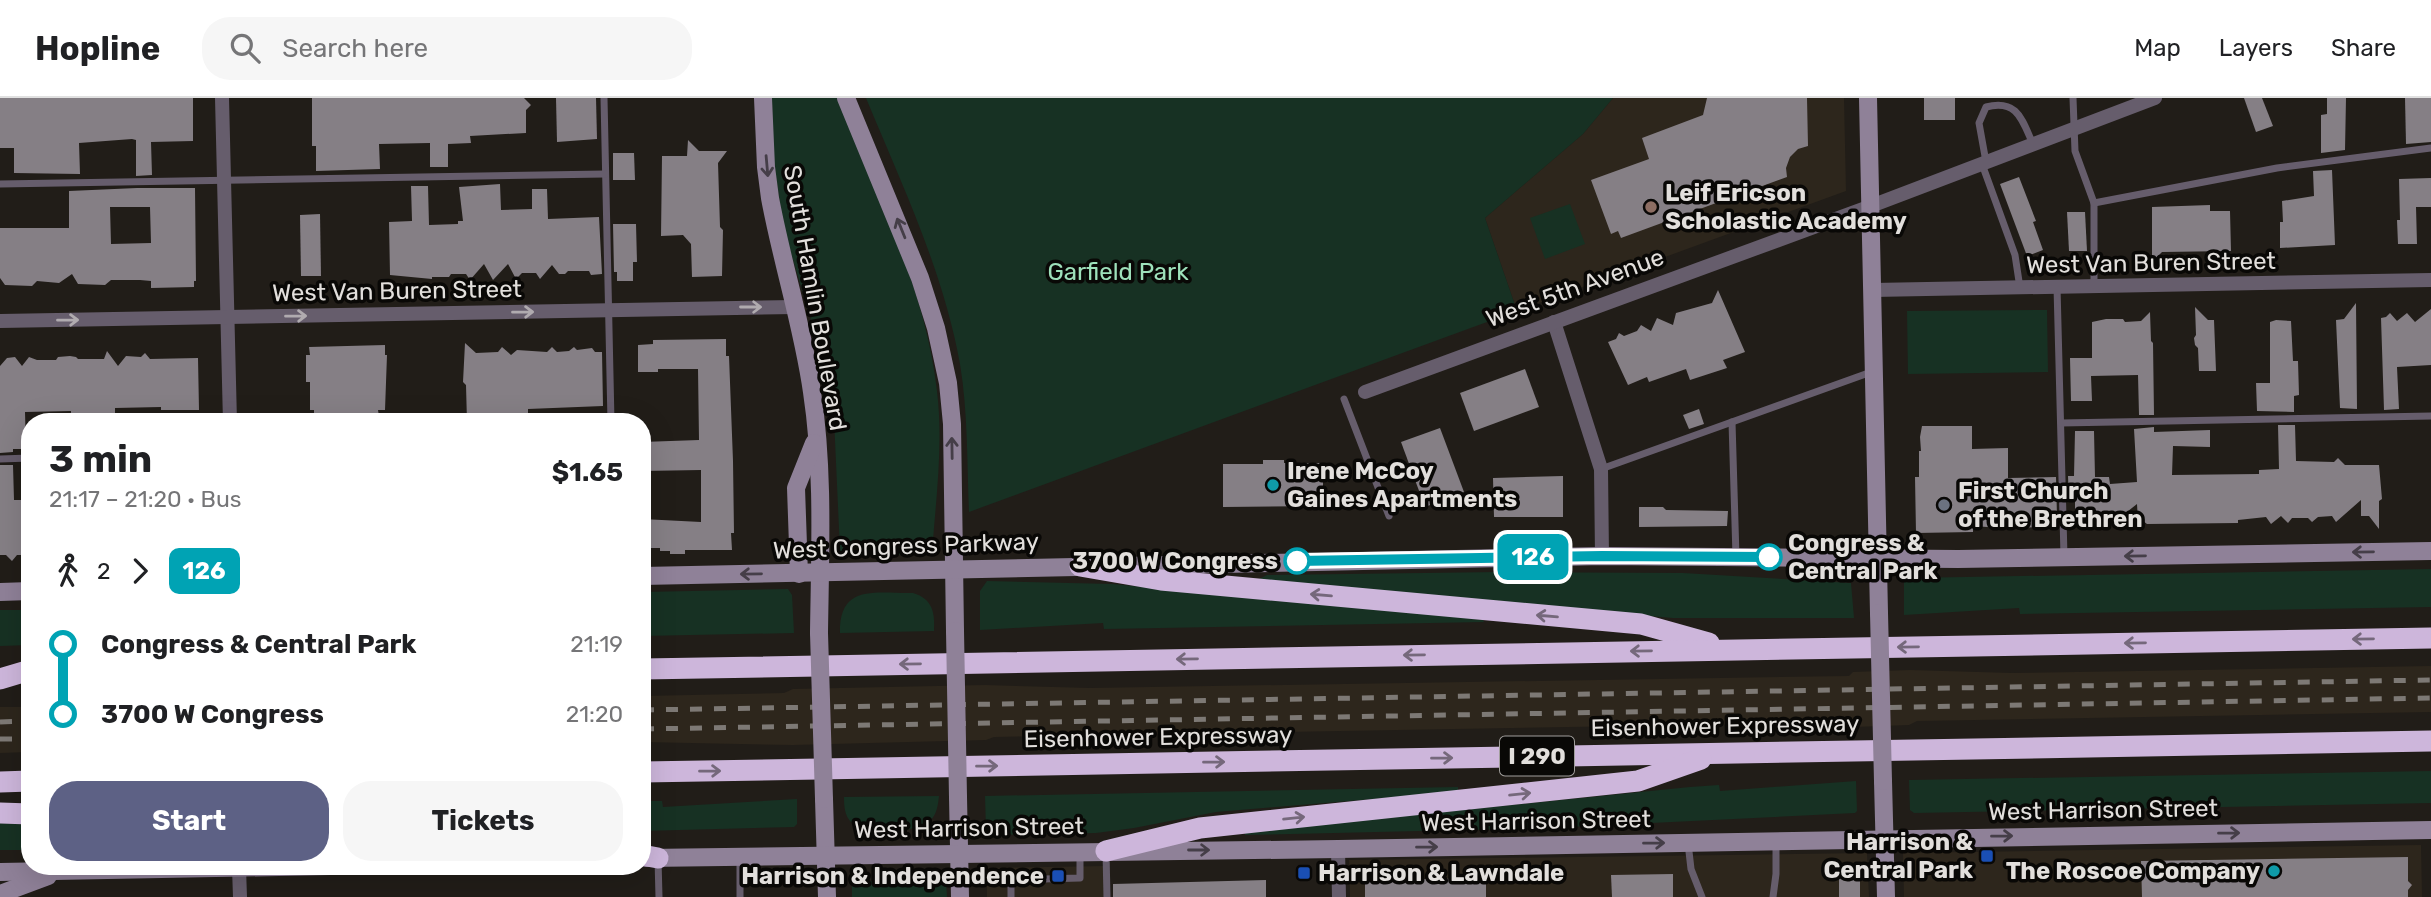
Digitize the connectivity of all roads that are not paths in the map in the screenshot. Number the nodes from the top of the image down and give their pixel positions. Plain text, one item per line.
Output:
1 (222, 98) edge
2 (604, 98) edge
3 (763, 98) edge
4 (846, 98) edge
5 (1868, 98) edge
6 (2073, 98) edge
7 (2155, 98) edge
8 (2074, 129) junction
9 (2034, 144) junction
10 (2431, 148) edge
11 (1984, 163) junction
12 (605, 174) junction
13 (224, 180) junction
14 (0, 184) edge
15 (2094, 202) junction
16 (1871, 206) junction
17 (2431, 280) edge
18 (2094, 286) junction
19 (2057, 287) junction
20 (2020, 288) junction
21 (1873, 290) junction
22 (794, 307) junction
23 (609, 310) junction
24 (228, 317) junction
25 (0, 321) edge
26 (1554, 322) junction
27 (1874, 371) junction
28 (1364, 392) dead end
29 (1344, 399) dead end
30 (230, 413) edge
31 (611, 413) edge
32 (2431, 416) edge
33 (1732, 422) junction
34 (2061, 423) junction
35 (817, 436) junction
36 (21, 458) edge
37 (0, 459) edge
38 (1601, 469) junction
39 (1389, 516) dead end
40 (2431, 551) edge
41 (1602, 556) junction
42 (1736, 556) junction
43 (2064, 557) junction
44 (1877, 559) junction
45 (1080, 566) junction
46 (954, 569) junction
47 (820, 573) junction
48 (799, 574) junction
49 (651, 576) edge
50 (21, 591) edge
51 (0, 592) edge
52 (2431, 638) edge
53 (1734, 649) junction
54 (651, 668) edge
55 (21, 673) edge
56 (0, 680) edge
57 (21, 680) edge
58 (2431, 741) edge
59 (1717, 753) junction
60 (651, 772) edge
61 (21, 781) edge
62 (0, 782) edge
63 (0, 813) edge
64 (21, 814) edge
65 (2431, 830) edge
66 (1885, 838) junction
67 (1776, 840) junction
68 (1688, 842) junction
69 (1338, 849) junction
70 (1080, 851) junction
71 (1107, 851) junction
72 (959, 853) junction
73 (825, 854) junction
74 (740, 856) junction
75 (651, 857) edge
76 (651, 868) edge
77 (0, 872) edge
78 (21, 872) edge
79 (50, 875) edge
80 (239, 875) edge
81 (0, 894) edge
82 (240, 897) edge
83 (659, 897) edge
84 (740, 897) edge
85 (827, 897) edge
86 (960, 897) edge
87 (1011, 897) edge
88 (1107, 897) edge
89 (1339, 897) edge
90 (1702, 897) edge
91 (1773, 897) edge
92 (1886, 897) edge

1 - 13 street
2 - 12 lane
3 -> 22 street, South Hamlin Boulevard
46 -> 4 street
5 - 16 street
6 - 8 lane
7 - 8 street, West 5th Avenue
8 - 9 street, West 5th Avenue
8 - 15 lane
9 - 11 street, West 5th Avenue
9 - 11 lane
10 - 15 lane
11 - 16 street, West 5th Avenue
11 - 20 lane
12 - 13 lane
12 - 23 lane
13 - 14 lane
13 - 24 street
15 - 18 lane
16 - 21 street
16 - 26 street, West 5th Avenue
17 - 18 street, West Van Buren Street
18 - 19 street, West Van Buren Street
19 - 20 street, West Van Buren Street
19 - 34 lane
20 - 21 street, West Van Buren Street
21 - 27 street
23 -> 22 street, West Van Buren Street
22 - 35 street, South Hamlin Boulevard
24 -> 23 street, West Van Buren Street
23 - 31 lane
25 -> 24 street, West Van Buren Street
24 - 30 street
26 - 28 street, West 5th Avenue
26 - 38 street
27 - 33 lane
27 - 44 street
29 - 39 lane
32 - 34 lane
33 - 38 lane
33 - 42 lane
34 - 43 lane
35 - 47 street, South Hamlin Boulevard
35 - 48 street
36 - 37 lane
38 - 41 street
40 -> 43 street, West Congress Parkway
41 - 42 street, West Congress Parkway
41 - 45 street, West Congress Parkway
42 - 44 street, West Congress Parkway
43 - 44 street, West Congress Parkway
44 - 66 street, bridge
45 - 46 street, West Congress Parkway
53 -> 45 highway
46 - 47 street, West Congress Parkway
46 - 72 street, bridge
47 - 48 street, West Congress Parkway
47 - 73 street, South Hamlin Boulevard, bridge
48 -> 49 street, West Congress Parkway
50 - 51 street
52 -> 53 highway
53 -> 54 highway
55 - 56 highway
56 - 57 highway
58 - 59 highway, Eisenhower Expressway / I 290
60 -> 59 highway, Eisenhower Expressway / I 290
71 -> 59 highway
61 - 62 highway
63 - 64 highway
66 -> 65 street, West Harrison Street
66 - 67 street, West Harrison Street
66 - 92 street
67 - 68 street, West Harrison Street
67 - 91 lane
69 -> 68 street, West Harrison Street
68 - 90 lane
71 -> 69 street, West Harrison Street
69 - 89 street
70 - 71 street, West Harrison Street
70 - 72 street, West Harrison Street
70 - 87 lane
71 - 88 lane
72 - 73 street, West Harrison Street
72 - 86 street
73 - 74 street, West Harrison Street
73 - 85 street, South Hamlin Boulevard
74 - 75 street, West Harrison Street
74 - 84 lane
76 - 83 lane
77 - 78 street
79 - 81 street
80 - 82 street

